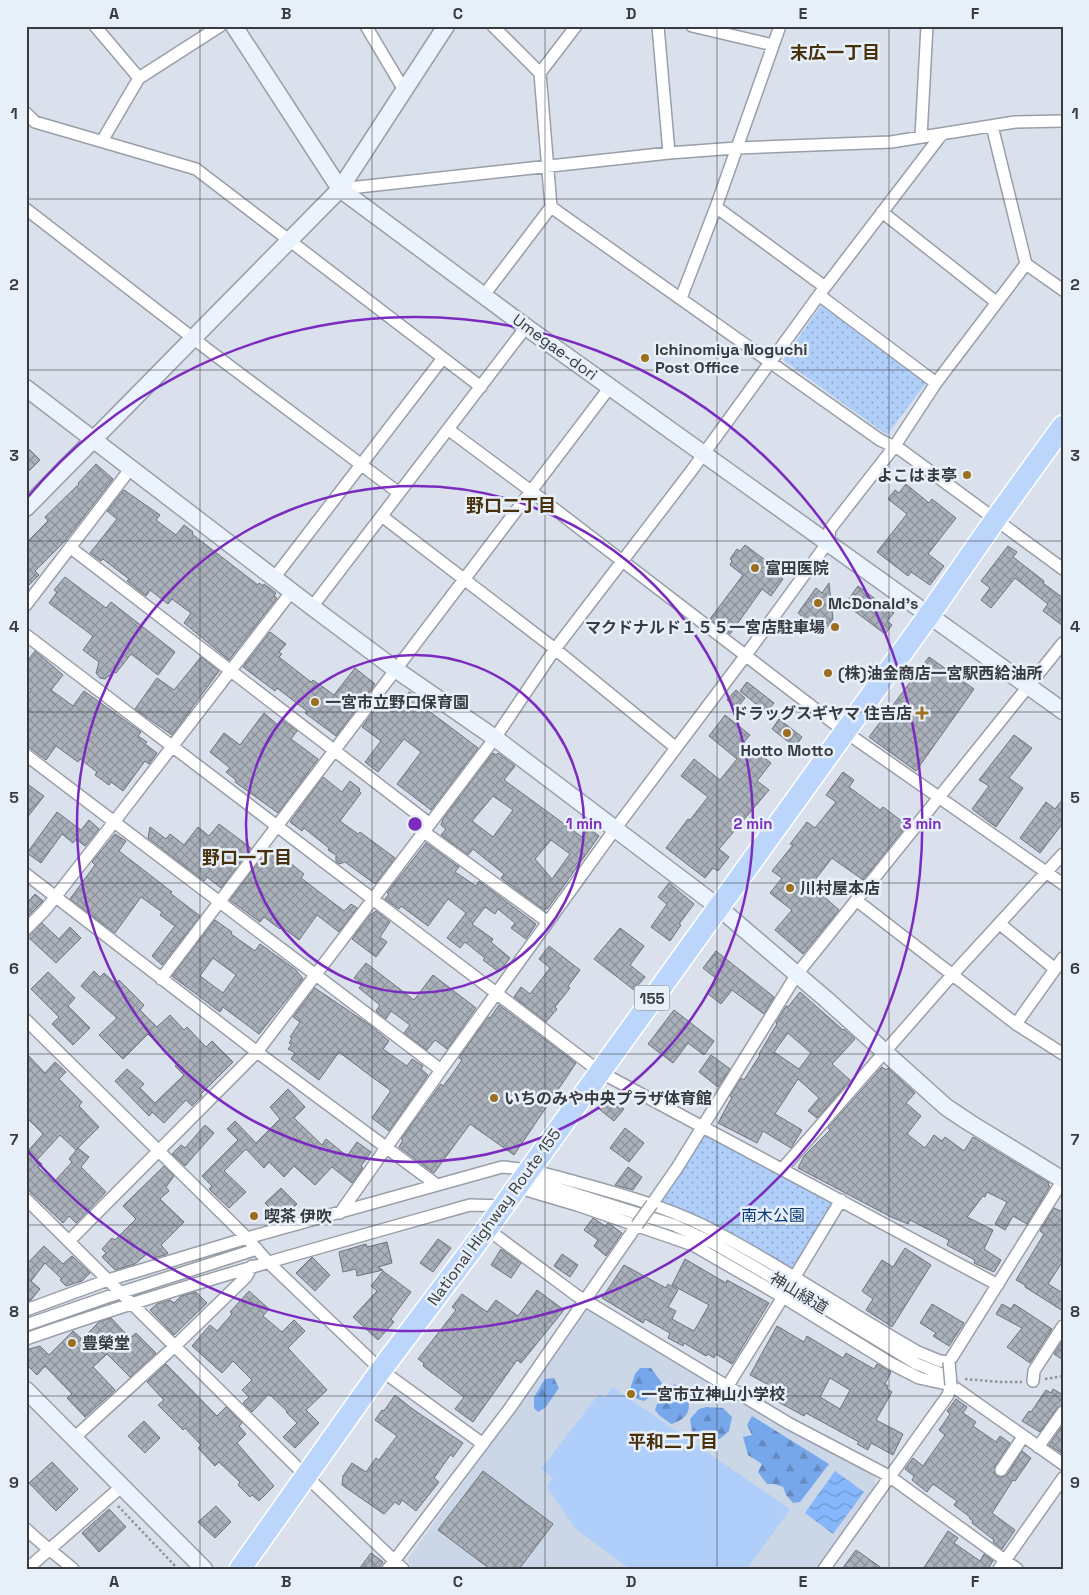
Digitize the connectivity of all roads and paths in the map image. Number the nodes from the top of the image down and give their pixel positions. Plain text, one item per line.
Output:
1 (95, 26) edge
2 (220, 26) edge
3 (234, 26) edge
4 (366, 26) edge
5 (446, 26) edge
6 (493, 26) edge
7 (576, 26) edge
8 (658, 26) edge
9 (692, 26) edge
10 (780, 26) edge
11 (927, 26) edge
12 (773, 45) junction
13 (540, 73) junction
14 (139, 78) junction
15 (404, 90) junction
16 (26, 113) edge
17 (1063, 121) edge
18 (35, 122) junction
19 (992, 126) junction
20 (26, 131) edge
21 (942, 134) junction
22 (921, 138) junction
23 (102, 141) junction
24 (736, 148) junction
25 (669, 153) junction
26 (548, 166) junction
27 (340, 189) junction
28 (551, 207) junction
29 (716, 207) junction
30 (26, 209) edge
31 (882, 212) junction
32 (289, 240) junction
33 (1026, 264) junction
34 (1063, 290) edge
35 (822, 291) junction
36 (484, 295) junction
37 (681, 298) junction
38 (996, 302) junction
39 (526, 326) junction
40 (193, 338) junction
41 (443, 358) junction
42 (771, 361) junction
43 (936, 383) junction
44 (481, 387) junction
45 (610, 387) junction
46 (26, 388) edge
47 (1063, 426) edge
48 (449, 430) junction
49 (93, 438) junction
50 (894, 447) junction
51 (704, 454) junction
52 (361, 464) junction
53 (131, 468) junction
54 (532, 491) junction
55 (399, 493) junction
56 (26, 508) edge
57 (382, 517) junction
58 (995, 520) junction
59 (828, 542) junction
60 (71, 548) junction
61 (622, 561) junction
62 (1063, 569) edge
63 (274, 578) junction
64 (464, 579) junction
65 (292, 591) junction
66 (26, 605) edge
67 (312, 608) junction
68 (929, 615) junction
69 (26, 634) edge
70 (1063, 643) edge
71 (555, 649) junction
72 (746, 655) junction
73 (395, 669) junction
74 (231, 670) junction
75 (1028, 687) junction
76 (1063, 711) edge
77 (844, 731) junction
78 (495, 738) junction
79 (172, 746) junction
80 (675, 748) junction
81 (334, 751) junction
82 (26, 755) edge
83 (939, 798) junction
84 (114, 822) junction
85 (276, 826) junction
86 (427, 828) junction
87 (615, 829) junction
88 (1063, 854) edge
89 (1046, 873) junction
90 (26, 874) edge
91 (1063, 884) edge
92 (55, 896) junction
93 (372, 900) junction
94 (856, 900) junction
95 (219, 902) junction
96 (717, 906) junction
97 (548, 922) junction
98 (1000, 924) junction
99 (26, 929) edge
100 (1063, 958) edge
101 (1055, 969) junction
102 (796, 974) junction
103 (952, 975) junction
104 (315, 976) junction
105 (161, 979) junction
106 (497, 994) junction
107 (26, 1020) edge
108 (1016, 1024) junction
109 (257, 1052) junction
110 (886, 1052) junction
111 (1063, 1054) edge
112 (441, 1070) junction
113 (600, 1072) junction
114 (702, 1126) junction
115 (386, 1148) junction
116 (158, 1151) junction
117 (783, 1168) junction
118 (533, 1175) junction
119 (1063, 1180) edge
120 (436, 1185) junction
121 (508, 1198) junction
122 (26, 1199) edge
123 (841, 1200) junction
124 (652, 1204) junction
125 (340, 1213) junction
126 (637, 1225) junction
127 (487, 1229) junction
128 (247, 1238) junction
129 (69, 1242) junction
130 (257, 1249) junction
131 (268, 1262) junction
132 (252, 1266) junction
133 (794, 1278) junction
134 (108, 1280) junction
135 (998, 1284) junction
136 (121, 1292) junction
137 (783, 1297) junction
138 (585, 1300) junction
139 (132, 1304) junction
140 (26, 1310) edge
141 (26, 1325) edge
142 (1063, 1326) edge
143 (26, 1339) edge
144 (175, 1346) junction
145 (949, 1362) junction
146 (381, 1370) junction
147 (942, 1374) joint
148 (1063, 1376) edge
149 (1033, 1381) junction
150 (951, 1385) junction
151 (727, 1387) junction
152 (26, 1390) edge
153 (1063, 1412) edge
154 (1023, 1437) junction
155 (74, 1438) junction
156 (483, 1444) junction
157 (1038, 1447) junction
158 (1063, 1464) edge
159 (1001, 1470) dead end
160 (306, 1476) junction
161 (889, 1476) junction
162 (1063, 1478) edge
163 (121, 1486) junction
164 (26, 1529) edge
165 (50, 1548) junction
166 (391, 1564) edge
167 (1002, 1565) edge
168 (27, 1569) edge
169 (73, 1569) edge
170 (204, 1569) edge
171 (240, 1569) edge
172 (403, 1569) edge
173 (824, 1569) edge
174 (1016, 1569) edge

1 - 14 street
2 - 14 street
3 - 27 street, Umegae-dori
4 - 15 street
5 - 15 street
6 - 13 street
7 - 13 street
8 - 25 street
9 - 12 street
10 - 12 street
11 - 22 street
12 - 24 street
13 - 26 street
14 - 23 street
15 - 27 street
16 - 18 street
17 - 19 street
18 - 20 street
18 - 23 street
19 - 21 street
19 - 33 street
21 - 22 street
21 - 31 street
22 - 24 street
23 - 32 street
24 - 25 street
24 - 29 street
25 - 26 street
26 - 27 street
26 - 28 street
27 - 32 street
27 - 36 street, Umegae-dori
28 - 36 street
28 - 37 street
29 - 35 street
29 - 37 street
30 - 40 street
31 - 35 street
31 - 38 street
32 - 40 street
32 - 41 street
33 - 34 street
33 - 38 street
35 - 42 street
35 - 43 street
36 - 39 street, Umegae-dori
37 - 42 street
38 - 43 street
39 - 44 street
39 - 45 street, Umegae-dori
40 - 49 street
40 - 52 street
41 - 44 street
41 - 52 street
42 - 50 street
42 - 51 street
43 - 50 street
44 - 48 street
45 - 51 street, Umegae-dori
45 - 54 street
46 - 49 street
47 - 58 highway, National Highway Route 155 / 155
48 - 54 street
48 - 55 street
49 - 53 street
49 - 56 street
50 - 58 street
50 - 59 street
51 - 59 street, Umegae-dori
51 - 61 street
52 - 55 street
52 - 63 street
53 - 60 street
53 - 63 street
54 - 61 street
54 - 64 street
55 - 57 street
57 - 64 street
57 - 67 street
58 - 62 street
58 - 68 highway, National Highway Route 155 / 155
59 - 68 street, Umegae-dori
59 - 72 street
60 - 66 street
60 - 74 street
61 - 71 street
61 - 72 street
63 - 65 street
64 - 71 street
64 - 73 street
65 - 67 street
65 - 74 street
67 - 73 street
68 - 75 street, Umegae-dori
68 - 77 highway, National Highway Route 155 / 155
69 - 79 street
70 - 75 street
71 - 78 street
71 - 80 street
72 - 77 street
72 - 80 street
73 - 78 street
73 - 81 street
74 - 79 street
74 - 81 street
75 - 76 street, Umegae-dori
75 - 83 street
77 - 83 street
77 - 96 highway, National Highway Route 155 / 155
78 - 86 street
78 - 87 street
79 - 84 street
79 - 85 street
80 - 87 street
81 - 85 street
81 - 86 street
82 - 84 street
83 - 89 street
83 - 94 street
84 - 92 street
84 - 95 street
85 - 93 street
85 - 95 street
86 - 93 street
86 - 97 street
87 - 96 street
87 - 97 street
88 - 89 street
89 - 91 street
89 - 98 street
90 - 92 street
92 - 99 street
92 - 105 street
93 - 104 street
93 - 106 street
94 - 102 street
94 - 103 street
95 - 104 street
95 - 105 street
96 - 102 street
96 - 113 highway, National Highway Route 155 / 155
97 - 106 street
98 - 101 street
98 - 103 street
100 - 101 street
101 - 108 street
102 - 110 street
102 - 114 street
103 - 108 street
103 - 110 street
104 - 109 street
104 - 112 street
105 - 109 street
106 - 112 street
106 - 113 street
107 - 116 street
108 - 111 street
109 - 115 street
109 - 116 street
110 - 117 street
110 - 119 street
112 - 115 street
113 - 114 street
113 - 118 highway, National Highway Route 155 / 155
114 - 117 street
114 - 124 street
115 - 120 street
115 - 125 street
116 - 128 street
116 - 129 street
117 - 123 street
118 - 120 street
118 - 121 highway, National Highway Route 155 / 155
118 - 124 street
118 - 147 street, 神山緑道
119 - 135 street
120 - 125 street
121 - 126 street
121 - 127 highway, National Highway Route 155 / 155
121 - 131 street
122 - 129 street
123 - 133 street
123 - 135 street
124 - 126 street, bridge
124 - 133 street
125 - 128 street
126 - 137 street
126 - 138 street
127 - 138 street
127 - 146 highway, National Highway Route 155 / 155
128 - 130 street
128 - 134 street
129 - 134 street
130 - 131 street
130 - 136 street
131 - 132 street
131 - 146 street
132 - 139 street
132 - 144 street
133 - 145 street
134 - 136 street
134 - 140 street
135 - 145 street
136 - 139 street
136 - 141 street
137 - 150 street
137 - 151 street
138 - 151 street
138 - 156 street
139 - 143 street
139 - 144 street
142 - 149 street
144 - 155 street
144 - 160 street
145 - 150 street, bridge
146 - 156 street
146 - 160 highway, National Highway Route 155 / 155
147 - 149 path
148 - 149 path
150 - 154 street
150 - 161 street
151 - 161 street
152 - 155 street
153 - 157 street
154 - 157 street
154 - 159 street
155 - 163 street
156 - 166 street
157 - 158 street
160 - 166 street
160 - 171 highway, National Highway Route 155 / 155
161 - 167 street
161 - 173 street
162 - 167 street
163 - 165 street
163 - 170 street
164 - 165 street
165 - 168 street
165 - 169 street
166 - 172 street
167 - 174 street

